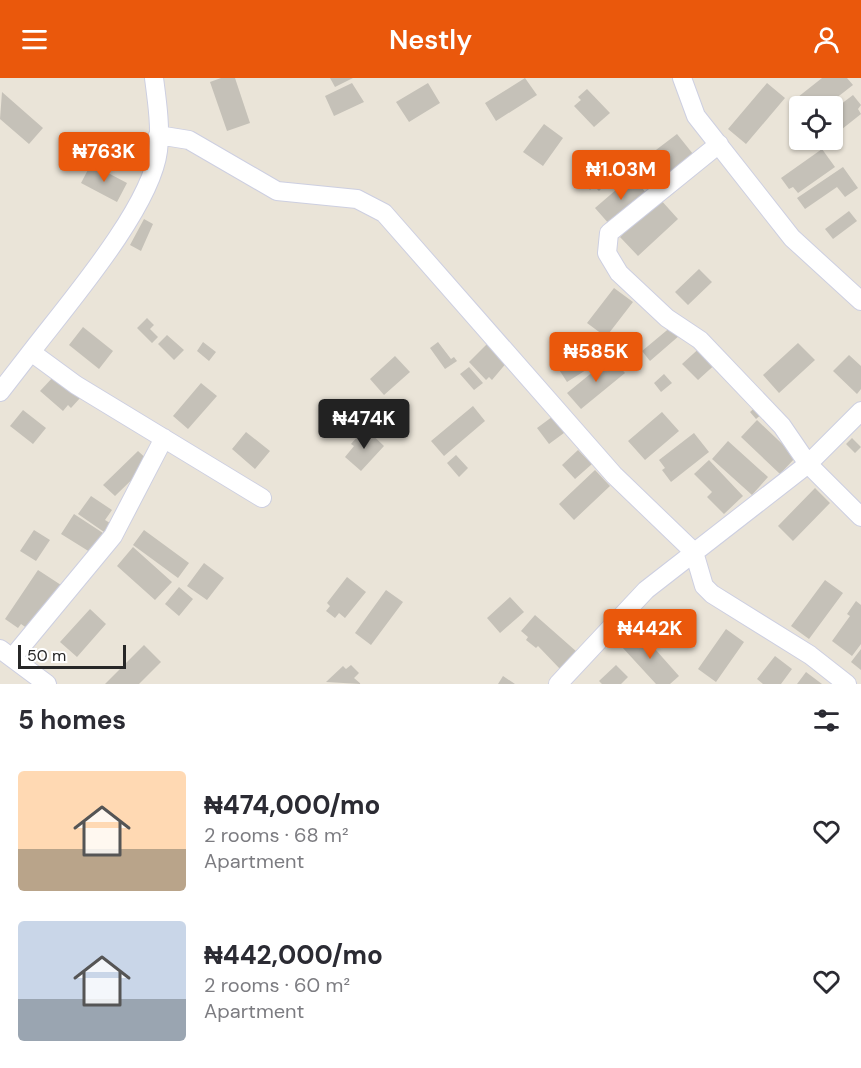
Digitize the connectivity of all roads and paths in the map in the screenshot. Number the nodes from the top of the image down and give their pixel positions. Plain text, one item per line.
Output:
1 (154, 78) edge
2 (682, 78) edge
3 (158, 135) junction
4 (720, 144) junction
5 (861, 301) edge
6 (31, 352) junction
7 (0, 392) edge
8 (861, 411) edge
9 (164, 438) junction
10 (807, 464) junction
11 (262, 498) dead end
12 (861, 517) edge
13 (694, 552) junction
14 (6, 654) edge
15 (47, 684) edge
16 (558, 684) edge
17 (847, 684) edge

1 - 3 street
2 - 4 street
3 - 6 street
3 - 13 street
4 - 5 street
4 - 10 street
6 - 7 street
6 - 9 street
8 - 10 street
9 - 11 street
9 - 14 street
10 - 12 street
10 - 13 street
13 - 16 street
13 - 17 street
14 - 15 street

